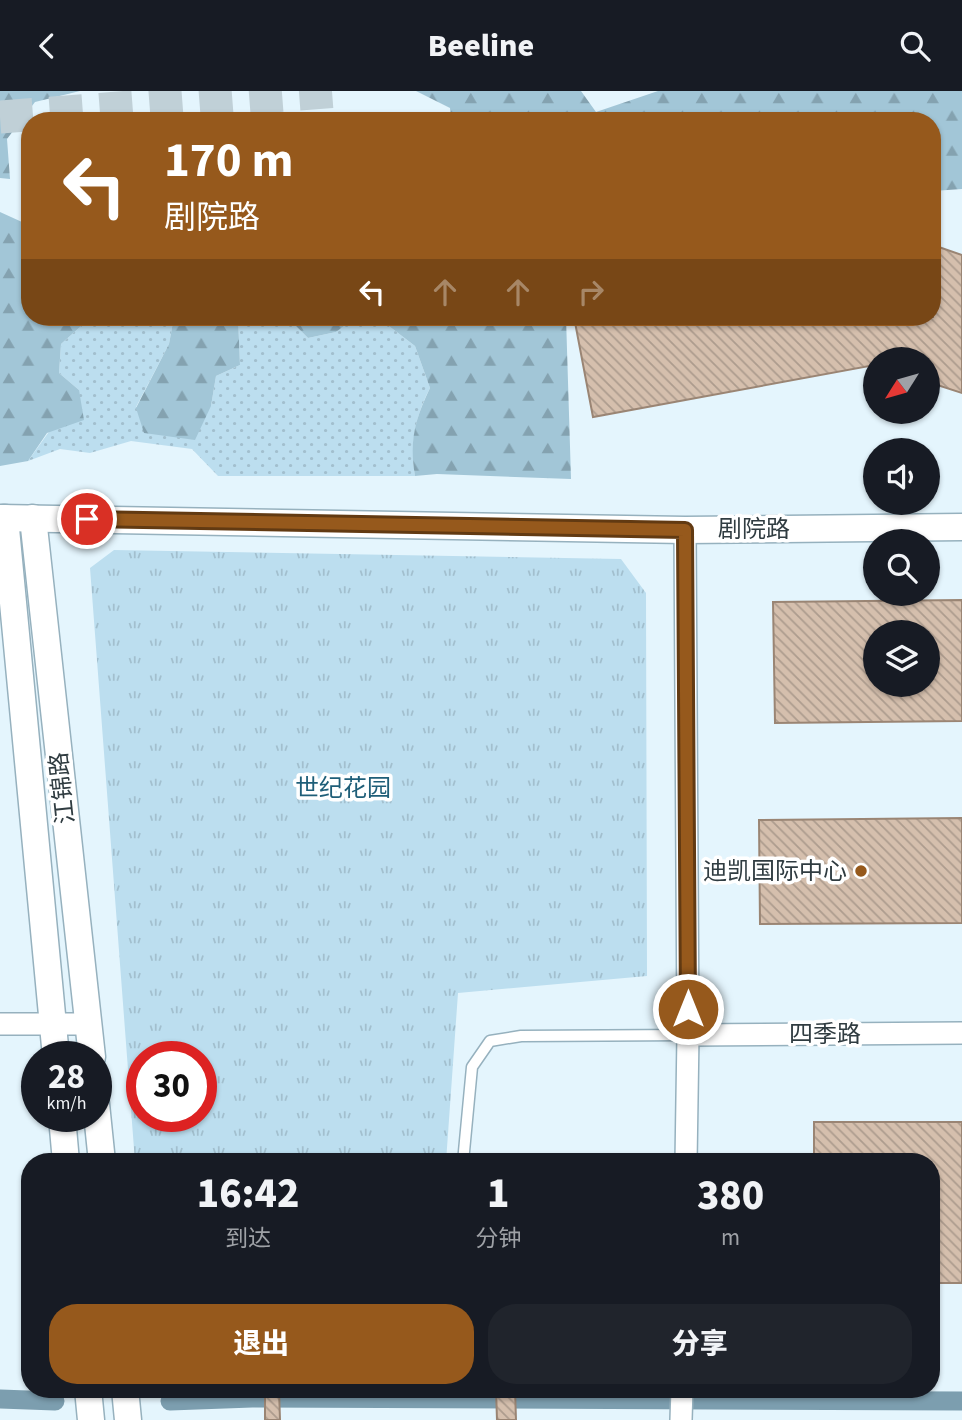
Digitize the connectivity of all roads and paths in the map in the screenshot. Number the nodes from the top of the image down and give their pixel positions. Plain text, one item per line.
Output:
1 (2, 518) edge
2 (33, 518) junction
3 (962, 527) edge
4 (685, 530) junction
5 (0, 1024) edge
6 (88, 1024) junction
7 (53, 1025) junction
8 (962, 1033) edge
9 (688, 1035) junction
10 (54, 1041) edge
11 (90, 1041) edge
12 (63, 1132) edge
13 (99, 1132) edge
14 (65, 1153) edge
15 (101, 1153) edge
16 (464, 1153) edge
17 (686, 1153) edge
18 (89, 1398) edge
19 (126, 1398) edge
20 (682, 1398) edge
21 (91, 1420) edge
22 (128, 1420) edge
23 (681, 1420) edge

1 - 2 street, 剧院路
1 - 7 street, 江锦路
2 - 4 street, 剧院路
2 - 6 street, 江锦路
3 - 4 street, 剧院路
4 - 9 street
5 - 7 street
6 - 7 street
6 - 11 street, 江锦路
7 - 10 street, 江锦路
8 - 9 street, 四季路
9 - 16 lane
9 - 17 street
12 - 14 street
13 - 15 street
18 - 21 street
19 - 22 street
20 - 23 street

